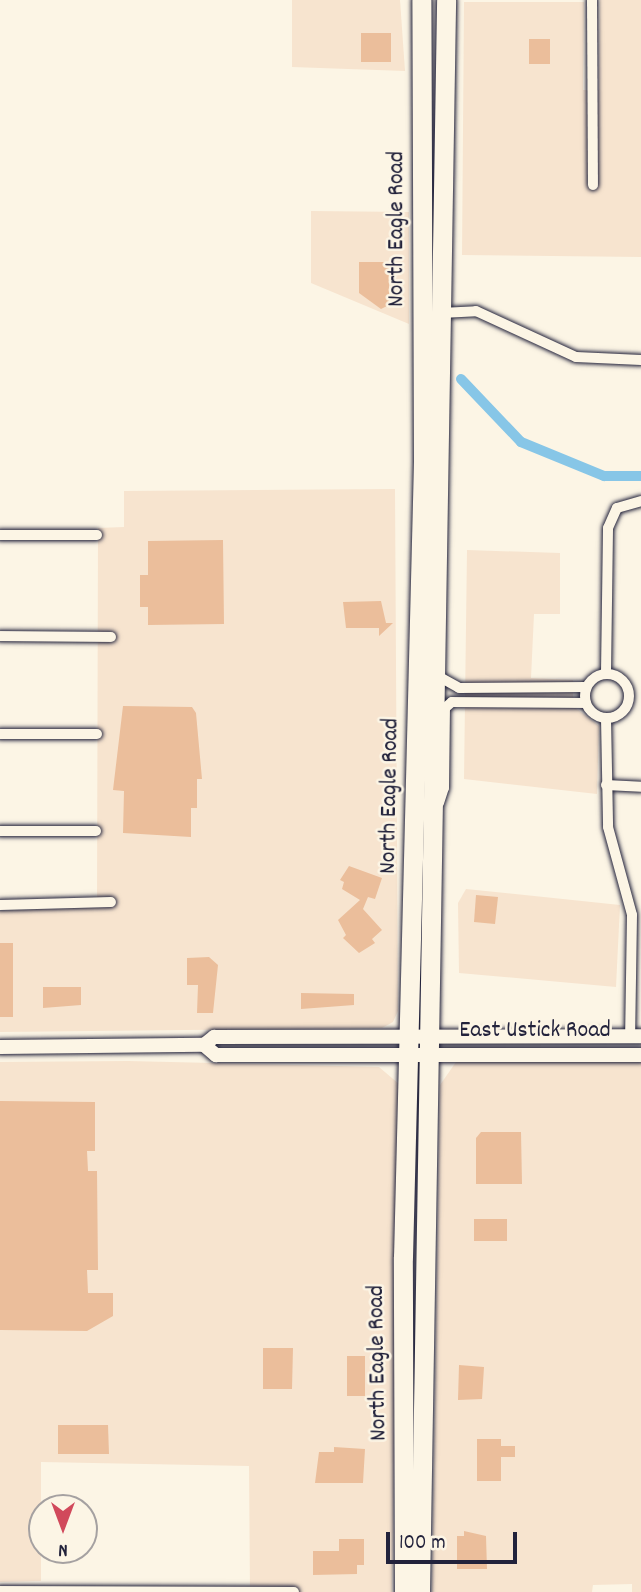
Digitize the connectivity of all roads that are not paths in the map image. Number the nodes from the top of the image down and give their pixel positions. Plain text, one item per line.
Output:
1 (421, 0) edge
2 (446, 0) edge
3 (592, 0) edge
4 (593, 185) dead end
5 (441, 313) junction
6 (641, 360) edge
7 (423, 461) junction
8 (641, 501) edge
9 (0, 535) edge
10 (97, 535) dead end
11 (439, 592) junction
12 (421, 605) junction
13 (0, 636) edge
14 (111, 636) dead end
15 (606, 673) junction
16 (436, 675) junction
17 (586, 687) junction
18 (585, 703) junction
19 (606, 718) junction
20 (0, 734) edge
21 (97, 734) dead end
22 (606, 785) junction
23 (641, 787) edge
24 (437, 808) junction
25 (0, 831) edge
26 (96, 831) dead end
27 (111, 902) dead end
28 (0, 905) edge
29 (635, 1036) edge
30 (409, 1045) junction
31 (429, 1045) junction
32 (0, 1047) edge
33 (641, 1055) edge
34 (405, 1455) junction
35 (0, 1591) edge
36 (295, 1592) edge
37 (404, 1592) edge
38 (420, 1592) edge

1 - 7 highway, North Eagle Road
2 - 5 highway, North Eagle Road
3 - 4 street
5 - 6 street
5 - 11 highway, North Eagle Road
7 - 11 highway
7 - 12 highway, North Eagle Road
8 - 15 street
9 - 10 street
11 - 16 highway, North Eagle Road
12 - 16 highway
12 - 30 highway, North Eagle Road
13 - 14 street
15 - 17 street
15 - 19 street
16 - 17 street
16 - 24 highway, North Eagle Road
17 - 18 street
18 - 19 street
18 - 24 street
19 - 22 street
20 - 21 street
22 - 23 street
22 - 29 street
24 - 31 highway, North Eagle Road
25 - 26 street
27 - 28 street
29 - 31 main road, East Ustick Road
30 - 31 main road
30 - 32 main road
30 - 34 highway, North Eagle Road
31 - 33 main road, East Ustick Road
31 - 38 highway, North Eagle Road
34 - 37 highway, North Eagle Road
34 - 38 highway
35 - 36 street

